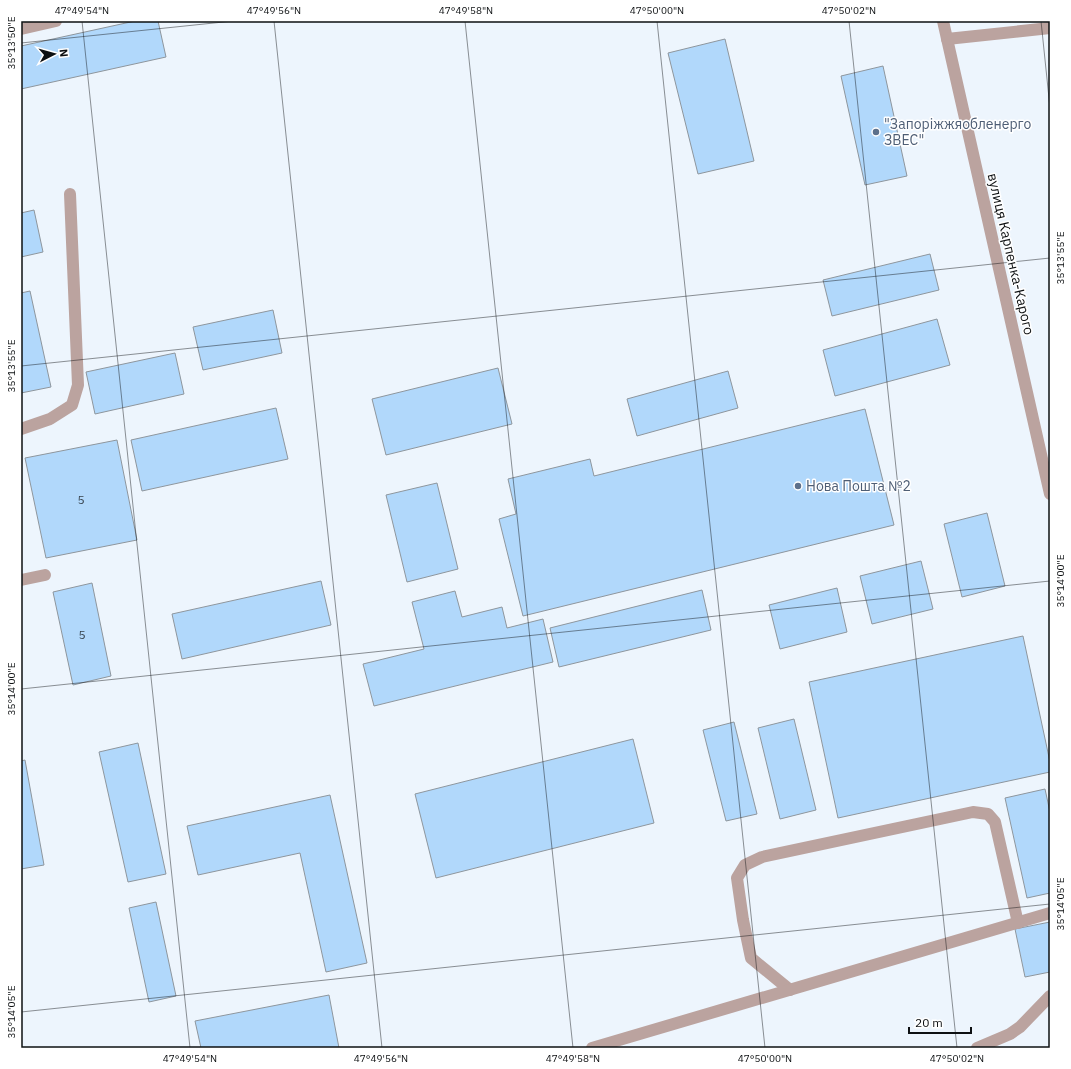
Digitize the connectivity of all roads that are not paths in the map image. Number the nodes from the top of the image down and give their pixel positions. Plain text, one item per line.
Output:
1 (56, 21) edge
2 (943, 21) edge
3 (1050, 28) edge
4 (21, 30) edge
5 (947, 39) junction
6 (70, 194) dead end
7 (21, 429) edge
8 (1050, 494) edge
9 (45, 575) dead end
10 (21, 580) edge
11 (1050, 913) edge
12 (1018, 923) junction
13 (790, 990) junction
14 (1050, 996) edge
15 (592, 1048) edge
16 (977, 1048) edge

1 - 4 street
2 - 5 street, вулиця Карпенка-Карого
3 - 5 street
5 - 8 street, вулиця Карпенка-Карого
6 - 7 street
9 - 10 street
11 - 12 street
12 - 13 street
12 - 13 street
13 - 15 street
14 - 16 street

